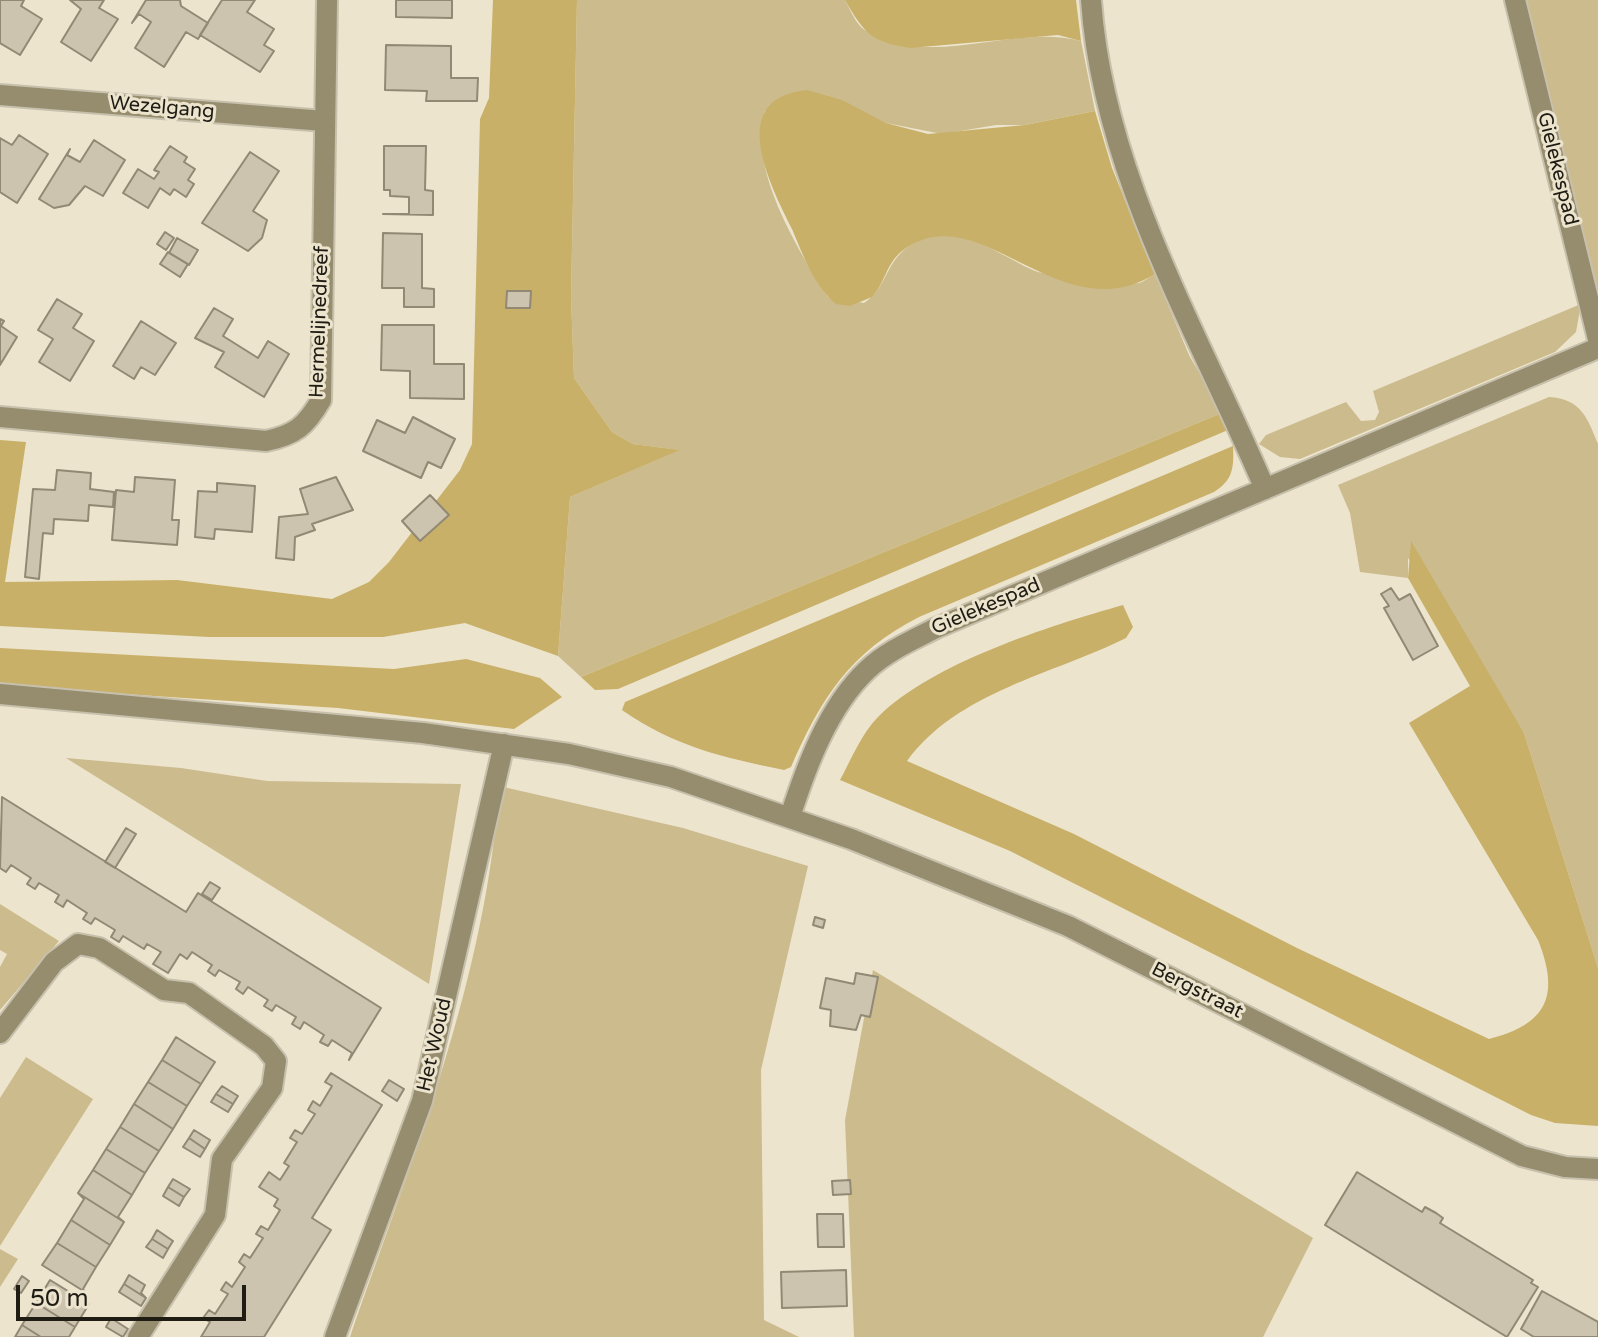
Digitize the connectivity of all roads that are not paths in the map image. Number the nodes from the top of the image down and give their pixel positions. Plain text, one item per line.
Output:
1 (327, 0) edge
2 (1091, 0) edge
3 (1515, 0) edge
4 (0, 95) edge
5 (324, 121) junction
6 (1598, 339) edge
7 (1598, 348) edge
8 (0, 417) edge
9 (1265, 489) junction
10 (0, 694) edge
11 (504, 744) junction
12 (790, 817) junction
13 (0, 1033) edge
14 (1598, 1169) edge
15 (138, 1337) edge
16 (335, 1337) edge

1 - 5 street, Hermelijnedreef
2 - 9 street
3 - 6 street, Gielekespad
4 - 5 street, Wezelgang
5 - 8 street, Hermelijnedreef
7 - 9 street, Gielekespad
9 - 12 street, Gielekespad
10 - 11 street
11 - 12 street
11 - 16 street, Het Woud
12 - 14 street, Bergstraat
13 - 15 street

